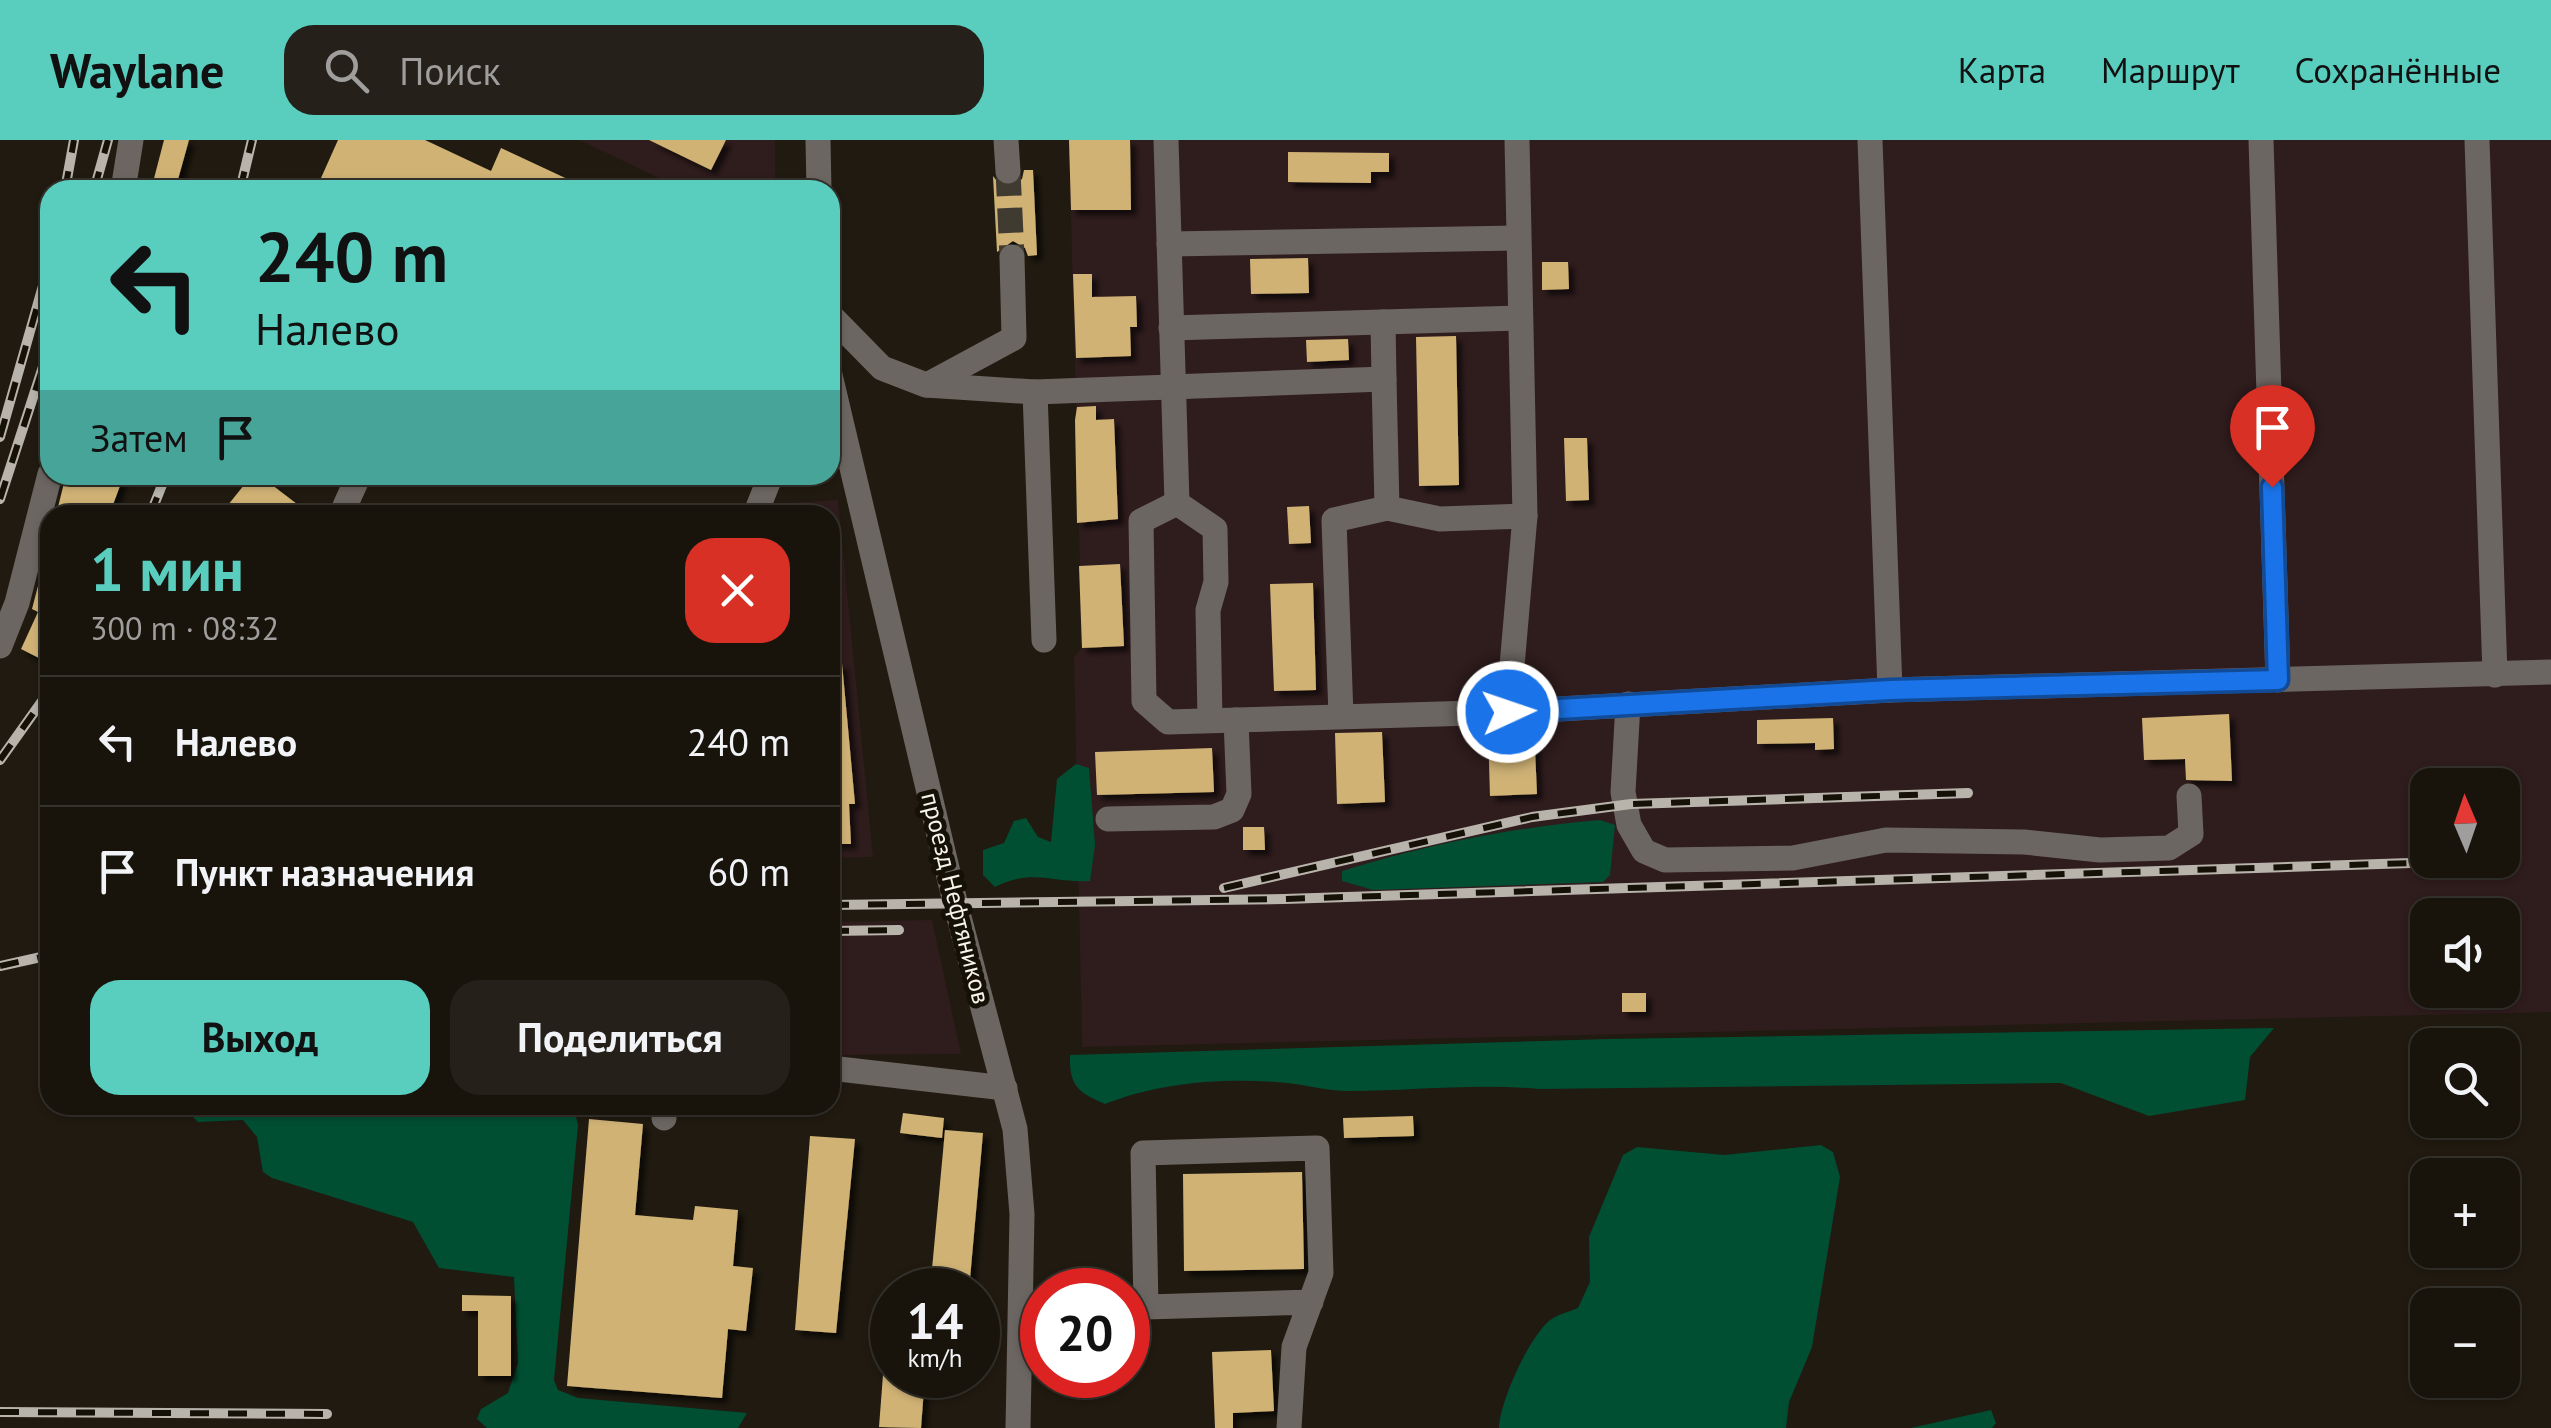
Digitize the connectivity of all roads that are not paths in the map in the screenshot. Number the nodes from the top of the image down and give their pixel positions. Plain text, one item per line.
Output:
1 (131, 140) edge
2 (818, 140) edge
3 (1006, 140) edge
4 (1166, 140) edge
5 (1517, 140) edge
6 (1870, 140) edge
7 (2261, 140) edge
8 (2477, 140) edge
9 (1008, 171) tunnel mouth
10 (125, 180) edge
11 (819, 180) edge
12 (1518, 238) junction
13 (1169, 244) junction
14 (1012, 256) tunnel mouth
15 (1520, 318) junction
16 (1383, 322) junction
17 (840, 325) edge
18 (1171, 328) junction
19 (1384, 379) junction
20 (926, 385) junction
21 (1172, 386) junction
22 (1035, 392) junction
23 (840, 417) edge
24 (1177, 503) junction
25 (1388, 508) junction
26 (40, 513) edge
27 (1526, 516) junction
28 (1044, 640) dead end
29 (0, 646) edge
30 (2551, 672) edge
31 (2495, 674) junction
32 (2278, 680) junction
33 (1890, 690) junction
34 (1628, 704) junction
35 (1508, 712) junction
36 (1341, 716) junction
37 (1223, 720) junction
38 (2189, 796) dead end
39 (1108, 819) dead end
40 (840, 1069) edge
41 (1006, 1088) junction
42 (1312, 1302) junction
43 (1018, 1428) edge
44 (1288, 1428) edge

1 - 10 street
2 - 11 street
3 - 9 street
4 - 13 street
5 - 12 street
6 - 33 street
7 - 32 street
8 - 31 street
12 - 13 street
12 - 15 street
13 - 18 street
14 - 20 street
15 - 16 street
15 - 27 street
16 - 18 street
16 - 19 street
17 - 20 street
18 - 21 street
19 - 21 street
19 - 25 street
20 - 22 street
21 - 22 street
21 - 24 street
22 - 28 street
23 - 41 street, проезд Нефтяников
24 - 37 street
24 - 37 street
25 - 27 street
25 - 36 street
26 - 29 street
27 - 35 street
30 - 31 street
31 - 32 street
32 - 33 street
33 - 34 street
34 - 35 street
34 - 38 street
35 - 36 street
36 - 37 street
37 - 39 street
40 - 41 street
41 - 43 street, проезд Нефтяников
42 - 42 street
42 - 44 street

